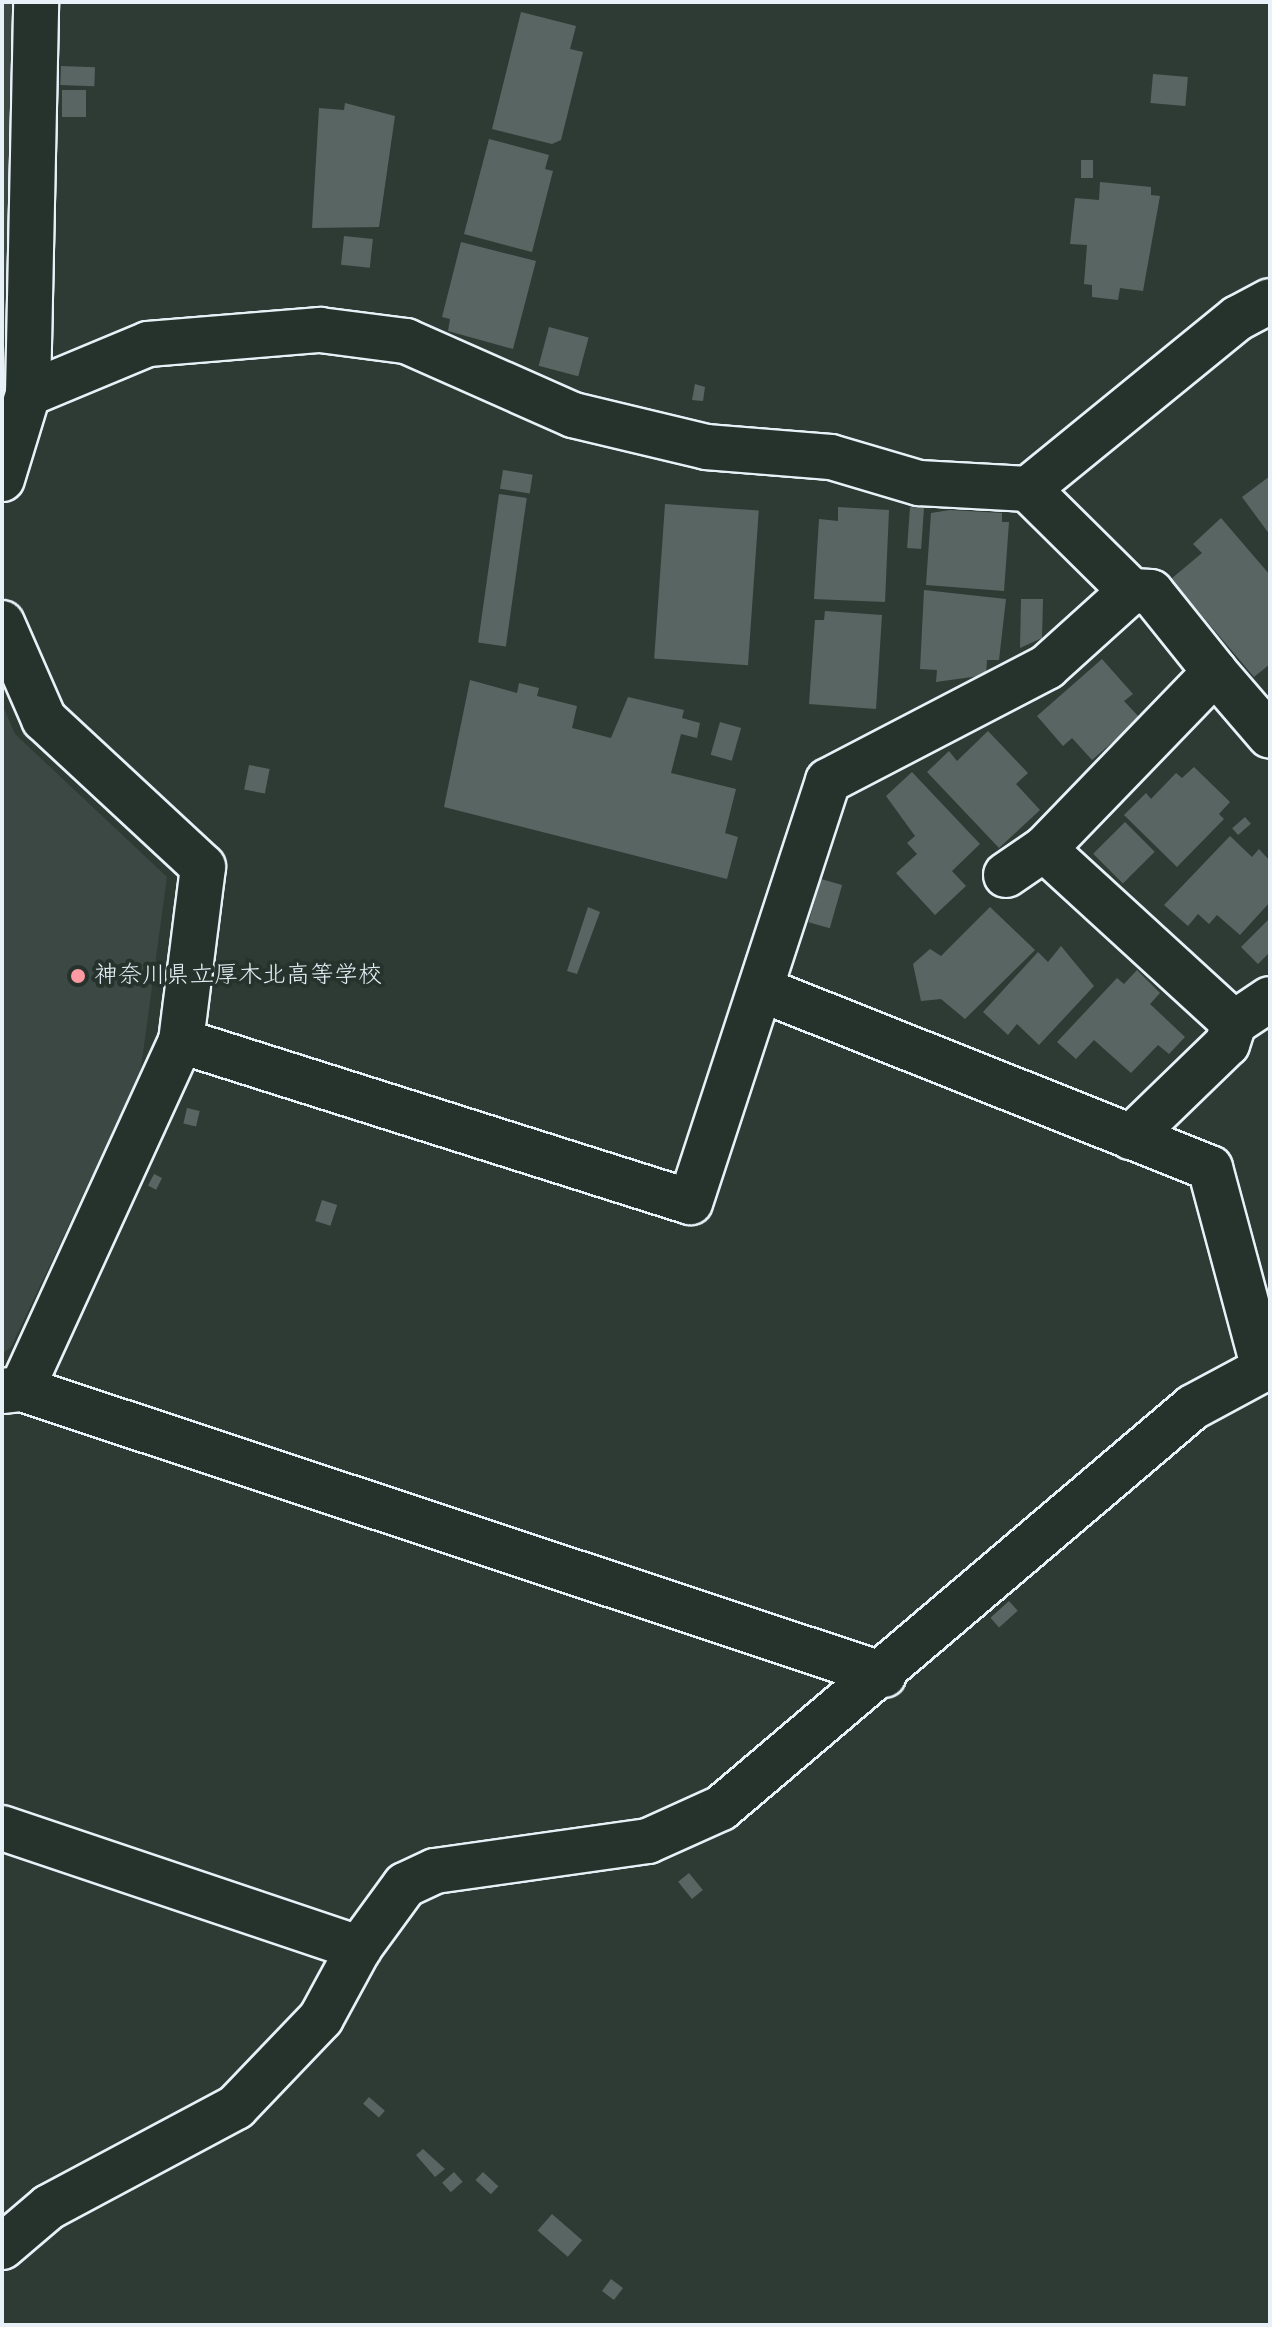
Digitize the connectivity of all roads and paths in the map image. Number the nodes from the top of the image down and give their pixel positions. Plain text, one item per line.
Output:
1 (36, 2) edge
2 (1270, 301) edge
3 (28, 394) junction
4 (2, 479) edge
5 (1028, 489) junction
6 (1131, 591) junction
7 (2, 623) edge
8 (1215, 672) junction
9 (1270, 736) edge
10 (1044, 849) junction
11 (1006, 875) dead end
12 (762, 990) junction
13 (1270, 999) edge
14 (1234, 1023) junction
15 (181, 1041) junction
16 (1131, 1137) junction
17 (1267, 1369) edge
18 (12, 1390) edge
19 (884, 1675) junction
20 (2, 1828) edge
21 (359, 1948) junction
22 (2, 2247) edge

1 - 3 street
2 - 5 street
3 - 4 street
3 - 5 street
5 - 6 street
6 - 8 street
6 - 12 street
7 - 15 street
8 - 9 street
8 - 10 street
10 - 11 street
10 - 14 street
12 - 15 street
12 - 16 street
13 - 14 street
14 - 16 street
15 - 18 street
16 - 17 street
17 - 19 street
18 - 19 street
19 - 21 street
20 - 21 street
21 - 22 street

